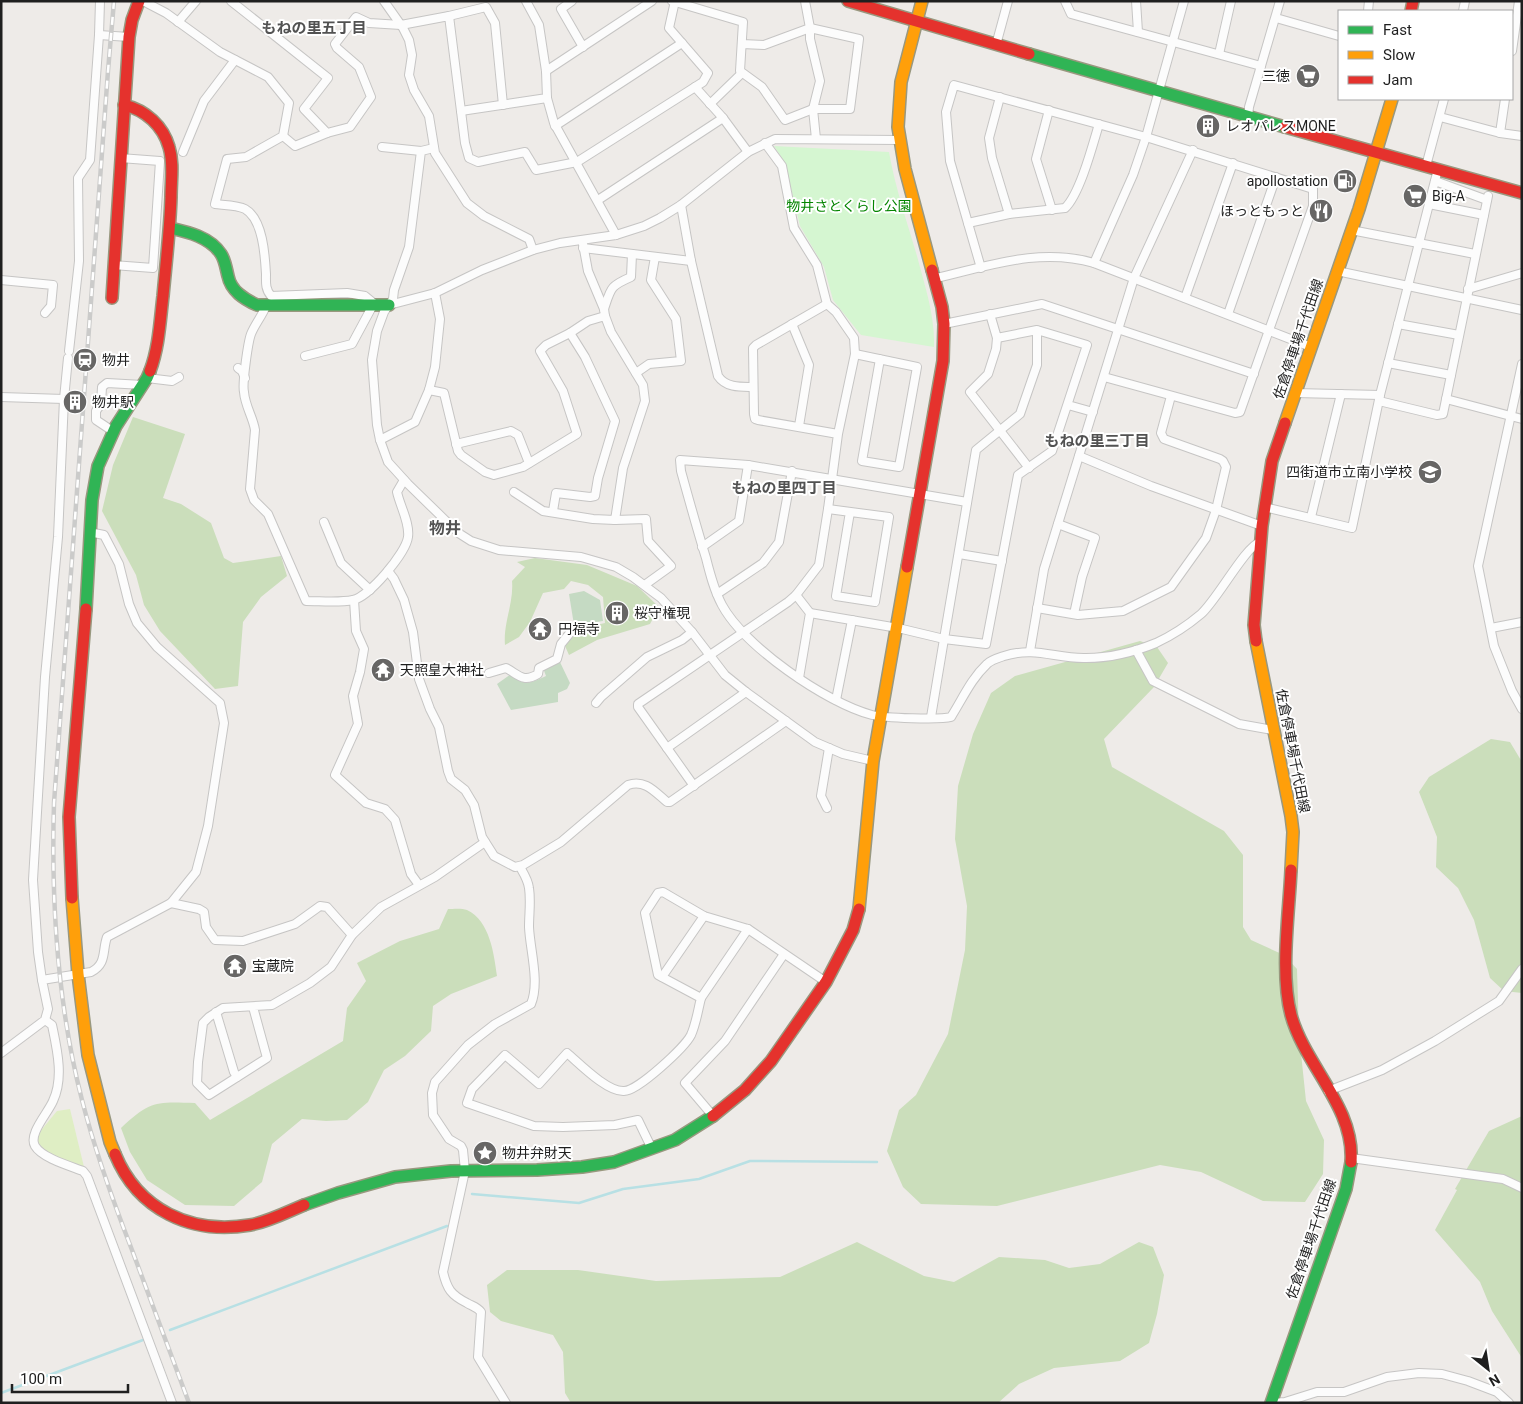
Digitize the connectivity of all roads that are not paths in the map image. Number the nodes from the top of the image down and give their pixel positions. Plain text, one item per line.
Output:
1 (100, 1) edge
2 (139, 1) edge
3 (144, 1) edge
4 (196, 1) edge
5 (231, 1) edge
6 (384, 1) edge
7 (526, 1) edge
8 (572, 1) edge
9 (652, 1) edge
10 (805, 1) edge
11 (848, 1) edge
12 (922, 1) edge
13 (1008, 1) edge
14 (1064, 1) edge
15 (1136, 1) edge
16 (1184, 1) edge
17 (1231, 1) edge
18 (1280, 1) edge
19 (1519, 1) edge
20 (674, 2) edge
21 (449, 16) junction
22 (1276, 18) junction
23 (916, 19) junction
24 (178, 22) junction
25 (401, 25) junction
26 (810, 28) junction
27 (1138, 32) junction
28 (100, 35) junction
29 (1338, 36) edge
30 (130, 37) junction
31 (1172, 41) junction
32 (682, 43) junction
33 (742, 44) junction
34 (1513, 44) edge
35 (996, 45) junction
36 (583, 47) junction
37 (1219, 54) junction
38 (235, 60) junction
39 (1261, 66) junction
40 (546, 71) junction
41 (742, 73) junction
42 (696, 87) junction
43 (1159, 92) junction
44 (1000, 97) junction
45 (547, 98) junction
46 (1392, 100) edge
47 (1444, 100) edge
48 (1505, 100) edge
49 (503, 104) junction
50 (710, 104) junction
51 (124, 105) junction
52 (813, 109) junction
53 (1049, 110) junction
54 (461, 111) junction
55 (1248, 117) junction
56 (1440, 117) junction
57 (723, 118) junction
58 (1099, 124) junction
59 (555, 126) junction
60 (327, 133) junction
61 (1500, 133) junction
62 (283, 136) junction
63 (1522, 136) edge
64 (1146, 137) junction
65 (816, 139) junction
66 (899, 140) junction
67 (765, 143) junction
68 (382, 147) dead end
69 (434, 148) junction
70 (1193, 150) junction
71 (421, 151) junction
72 (183, 152) dead end
73 (748, 152) junction
74 (1377, 152) junction
75 (120, 158) junction
76 (576, 162) junction
77 (1233, 163) junction
78 (1426, 166) junction
79 (1438, 170) junction
80 (1276, 177) junction
81 (1435, 181) junction
82 (1522, 193) edge
83 (598, 200) junction
84 (1429, 204) junction
85 (681, 205) junction
86 (1052, 210) junction
87 (1009, 214) junction
88 (1484, 215) junction
89 (968, 223) junction
90 (170, 228) junction
91 (1351, 230) junction
92 (616, 235) junction
93 (1419, 243) junction
94 (583, 244) junction
95 (533, 250) junction
96 (632, 254) junction
97 (1475, 254) junction
98 (655, 257) junction
99 (691, 261) junction
100 (1094, 263) junction
101 (113, 265) junction
102 (981, 268) junction
103 (1337, 271) junction
104 (1522, 273) edge
105 (936, 278) junction
106 (1134, 278) junction
107 (1, 280) edge
108 (1407, 286) junction
109 (1468, 289) junction
110 (435, 293) junction
111 (112, 298) dead end
112 (1185, 298) junction
113 (1466, 298) junction
114 (827, 304) junction
115 (374, 305) junction
116 (390, 305) junction
117 (266, 306) junction
118 (1522, 310) edge
119 (45, 313) dead end
120 (605, 313) junction
121 (990, 314) junction
122 (1228, 314) junction
123 (792, 324) junction
124 (944, 324) junction
125 (1398, 324) junction
126 (1119, 329) junction
127 (1037, 330) junction
128 (1270, 330) junction
129 (570, 333) junction
130 (1458, 335) junction
131 (997, 338) junction
132 (1311, 346) junction
133 (855, 354) junction
134 (305, 356) dead end
135 (880, 359) junction
136 (1388, 363) junction
137 (1522, 364) edge
138 (238, 368) dead end
139 (636, 373) junction
140 (1254, 374) junction
141 (1450, 375) junction
142 (1104, 377) junction
143 (179, 378) dead end
144 (245, 378) junction
145 (145, 382) junction
146 (753, 387) junction
147 (429, 390) junction
148 (1295, 393) junction
149 (1341, 394) junction
150 (1171, 396) junction
151 (1, 397) edge
152 (1380, 398) junction
153 (1446, 399) junction
154 (64, 400) junction
155 (1068, 405) junction
156 (1093, 412) junction
157 (1510, 416) junction
158 (1522, 419) edge
159 (799, 426) junction
160 (1000, 430) junction
161 (114, 432) junction
162 (838, 434) junction
163 (380, 440) junction
164 (456, 444) junction
165 (1079, 456) junction
166 (529, 463) junction
167 (748, 465) junction
168 (1029, 468) junction
169 (792, 471) junction
170 (832, 479) junction
171 (404, 480) junction
172 (514, 492) dead end
173 (920, 494) junction
174 (967, 502) junction
175 (1264, 507) junction
176 (828, 509) junction
177 (1216, 510) junction
178 (553, 511) junction
179 (850, 512) junction
180 (1311, 517) junction
181 (615, 520) junction
182 (324, 522) dead end
183 (1058, 524) junction
184 (1262, 526) junction
185 (89, 532) junction
186 (1260, 542) junction
187 (702, 547) junction
188 (958, 554) junction
189 (1002, 561) junction
190 (388, 571) junction
191 (646, 584) junction
192 (370, 590) junction
193 (717, 594) junction
194 (796, 595) junction
195 (354, 600) junction
196 (1037, 608) junction
197 (810, 614) junction
198 (1074, 614) junction
199 (852, 620) junction
200 (1522, 622) edge
201 (574, 628) dead end
202 (898, 628) junction
203 (1491, 628) junction
204 (692, 632) junction
205 (742, 632) junction
206 (944, 639) junction
207 (1136, 650) junction
208 (1030, 652) junction
209 (708, 655) junction
210 (489, 673) dead end
211 (799, 678) junction
212 (746, 692) junction
213 (836, 700) junction
214 (596, 703) dead end
215 (1522, 709) edge
216 (882, 717) junction
217 (931, 717) junction
218 (786, 721) junction
219 (1273, 730) junction
220 (667, 748) junction
221 (829, 748) junction
222 (873, 762) junction
223 (694, 786) junction
224 (827, 808) dead end
225 (484, 842) junction
226 (520, 867) junction
227 (419, 885) junction
228 (171, 903) junction
229 (704, 916) junction
230 (748, 929) junction
231 (352, 935) junction
232 (784, 954) junction
233 (1522, 969) edge
234 (78, 974) junction
235 (662, 977) junction
236 (42, 980) junction
237 (826, 982) junction
238 (701, 998) junction
239 (253, 1007) junction
240 (216, 1012) junction
241 (45, 1020) junction
242 (1, 1054) edge
243 (237, 1077) junction
244 (1328, 1091) junction
245 (713, 1116) junction
246 (652, 1149) junction
247 (1351, 1158) junction
248 (465, 1171) junction
249 (1522, 1188) edge
250 (172, 1403) edge
251 (506, 1403) edge
252 (1272, 1403) edge
253 (1509, 1403) edge

1 - 28 street
2 - 30 street
3 - 24 street
4 - 24 street
5 - 60 street
6 - 25 street
7 - 40 street
8 - 36 street
9 - 36 street
10 - 26 street
11 - 23 street
12 - 23 street
13 - 35 street
14 - 27 street
15 - 27 street
16 - 31 street
17 - 37 street
18 - 22 street
19 - 34 street
20 - 32 street
20 - 33 street
21 - 25 street
21 - 49 street
21 - 54 street
22 - 29 street
22 - 39 street
23 - 35 street
23 - 66 street
24 - 38 street
25 - 60 street
25 - 69 street
26 - 33 street
26 - 52 street
26 - 52 street
27 - 31 street
28 - 30 street
28 - 154 street
30 - 51 street
31 - 37 street
31 - 43 street
32 - 42 street
32 - 59 street
33 - 41 street
35 - 43 street
36 - 40 street
37 - 39 street
38 - 62 street
38 - 72 street
39 - 55 street
40 - 45 street
41 - 50 street
41 - 52 street
42 - 50 street
42 - 76 street
43 - 55 street
43 - 64 street
44 - 53 street
44 - 87 street
44 - 89 street
45 - 49 street
45 - 59 street
46 - 74 street, 佐倉停車場千代田線
47 - 56 street
48 - 61 street
49 - 54 street
50 - 57 street
51 - 75 street
51 - 90 street
52 - 65 street
53 - 58 street
53 - 86 street
54 - 76 street
55 - 74 street
56 - 61 street
56 - 78 street
57 - 73 street
57 - 83 street
58 - 64 street
58 - 86 street
59 - 76 street
60 - 62 street
61 - 63 street
62 - 115 street
64 - 70 street
64 - 100 street
65 - 66 street
65 - 67 street
66 - 105 street
67 - 73 street
67 - 114 street
68 - 71 street
69 - 71 street
69 - 95 street
70 - 77 street
70 - 106 street
71 - 116 street
73 - 85 street
74 - 78 street
74 - 91 street, 佐倉停車場千代田線
75 - 101 street
75 - 101 street
76 - 83 street
77 - 80 street
77 - 112 street
78 - 79 street
79 - 81 street
79 - 82 street
80 - 122 street
80 - 128 street
81 - 84 street
81 - 88 street
83 - 92 street
84 - 88 street
84 - 93 street
85 - 92 street
85 - 99 street
86 - 87 street
87 - 89 street
88 - 97 street
89 - 102 street
90 - 117 street
90 - 145 street
91 - 93 street
91 - 103 street, 佐倉停車場千代田線
92 - 94 street
93 - 97 street
93 - 108 street
94 - 95 street
94 - 96 street
94 - 120 street
95 - 110 street
96 - 98 street
96 - 120 street
97 - 109 street
98 - 99 street
98 - 139 street
99 - 146 street
100 - 102 street
100 - 106 street
101 - 111 street
102 - 105 street
103 - 108 street
103 - 132 street, 佐倉停車場千代田線
104 - 109 street
105 - 124 street
106 - 112 street
106 - 126 street
107 - 119 street
108 - 113 street
108 - 125 street
109 - 113 street
110 - 116 street
110 - 147 street
112 - 122 street
113 - 118 street
113 - 130 street
114 - 123 street
114 - 133 street
115 - 116 street
115 - 117 street
115 - 134 street
116 - 163 street
117 - 144 street
120 - 129 street
120 - 139 street
121 - 124 street
121 - 126 street
121 - 131 street
122 - 128 street
123 - 146 street
123 - 159 street
124 - 173 street
125 - 130 street
125 - 136 street
126 - 140 street
126 - 142 street
127 - 131 street
127 - 155 street
127 - 160 street
128 - 132 street
128 - 140 street
129 - 166 street
129 - 178 street
130 - 141 street
131 - 160 street
132 - 148 street, 佐倉停車場千代田線
133 - 135 street
133 - 162 street
135 - 135 street
136 - 141 street
136 - 152 street
137 - 157 street
138 - 144 street
139 - 181 street
140 - 150 street
141 - 153 street
142 - 150 street
142 - 156 street
143 - 145 street
144 - 195 street
145 - 161 street
145 - 161 street
146 - 159 street
147 - 163 street
147 - 164 street
148 - 149 street
148 - 175 street, 佐倉停車場千代田線
149 - 152 street
149 - 180 street
150 - 177 street
151 - 154 street
152 - 153 street
152 - 180 street
153 - 157 street
154 - 236 street
155 - 156 street
155 - 168 street
156 - 165 street
157 - 158 street
157 - 203 street
159 - 162 street
160 - 168 street
160 - 174 street
161 - 185 street
162 - 170 street
163 - 171 street
164 - 166 street
164 - 166 street
165 - 177 street
165 - 183 street
167 - 169 street
167 - 187 street
167 - 187 street
168 - 189 street
169 - 170 street
169 - 193 street
170 - 173 street
170 - 176 street
171 - 190 street
171 - 191 street
172 - 178 street
173 - 174 street
173 - 202 street
174 - 188 street
175 - 180 street
175 - 184 street, 佐倉停車場千代田線
176 - 179 street
176 - 194 street
177 - 184 street
177 - 198 street
178 - 181 street
179 - 179 street
181 - 191 street
182 - 192 street
183 - 196 street
183 - 198 street
184 - 186 street, 佐倉停車場千代田線
185 - 228 street
185 - 234 street
186 - 207 street
186 - 219 street, 佐倉停車場千代田線
187 - 193 street
188 - 189 street
188 - 206 street
189 - 206 street
190 - 192 street
190 - 225 street
191 - 204 street
192 - 195 street
193 - 205 street
194 - 197 street
194 - 205 street
195 - 227 street
196 - 198 street
196 - 208 street
197 - 199 street
197 - 211 street
199 - 202 street
199 - 213 street
200 - 203 street
201 - 210 street
202 - 206 street
202 - 216 street
203 - 215 street
204 - 209 street
204 - 214 street
205 - 209 street
205 - 211 street
206 - 217 street
207 - 208 street
207 - 219 street
208 - 217 street
209 - 212 street
209 - 220 street
211 - 213 street
212 - 218 street
212 - 220 street
213 - 216 street
216 - 217 street
216 - 222 street
218 - 221 street
218 - 223 street
219 - 244 street, 佐倉停車場千代田線
220 - 223 street
221 - 222 street
221 - 224 street
222 - 237 street
223 - 226 street
225 - 226 street
225 - 227 street
226 - 248 street
227 - 231 street
228 - 231 street
228 - 234 street
229 - 230 street
229 - 235 street
229 - 235 street
230 - 232 street
230 - 238 street
231 - 239 street
232 - 237 street
232 - 245 street
233 - 244 street
234 - 236 street
234 - 248 street
235 - 238 street
236 - 241 street
237 - 245 street
238 - 246 street
239 - 240 street
239 - 243 street
240 - 243 street
240 - 243 street
241 - 242 street
241 - 250 street
244 - 247 street, 佐倉停車場千代田線
245 - 246 street
246 - 248 street
247 - 249 street
247 - 252 street, 佐倉停車場千代田線
248 - 251 street
252 - 253 street

